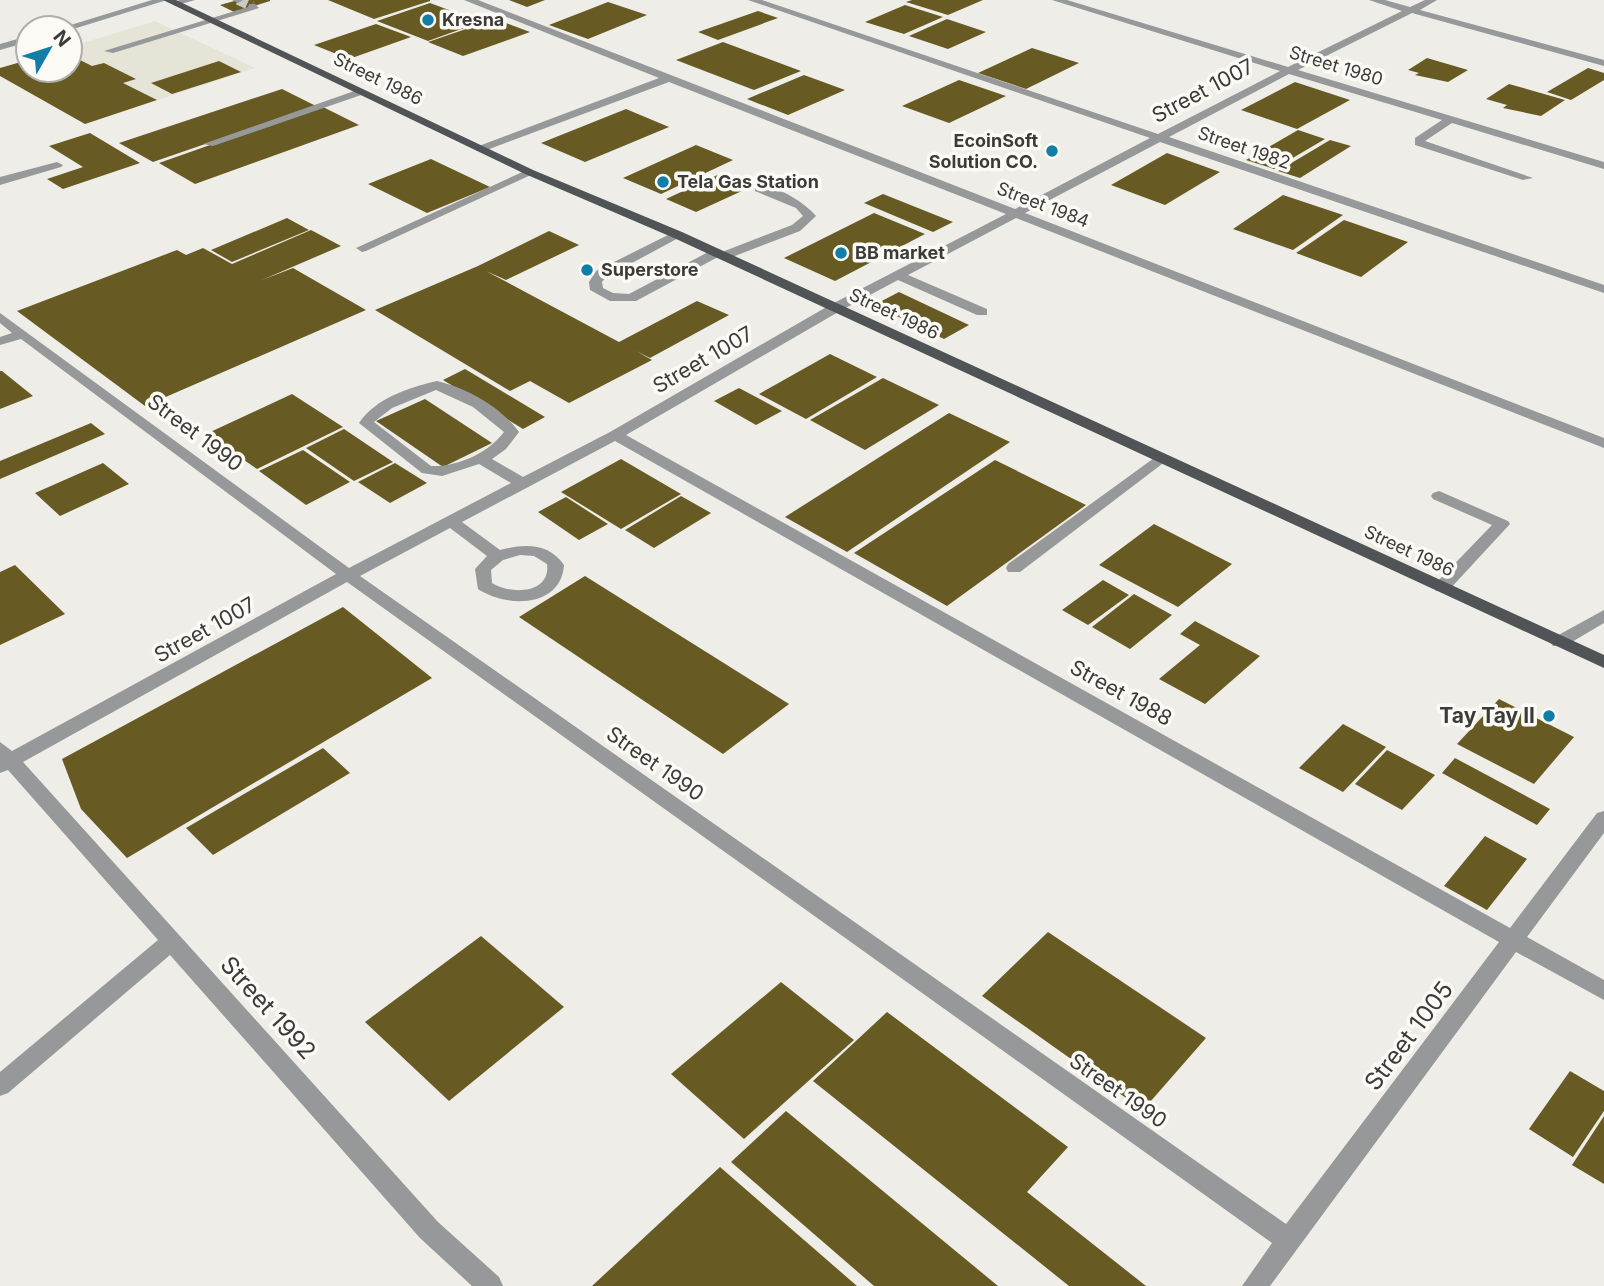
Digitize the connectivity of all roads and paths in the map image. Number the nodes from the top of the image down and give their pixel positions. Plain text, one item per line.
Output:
1 (162, 0) edge
2 (190, 0) edge
3 (469, 0) edge
4 (753, 0) edge
5 (1057, 0) edge
6 (1374, 0) edge
7 (1432, 0) edge
8 (172, 2) edge
9 (252, 6) dead end
10 (1412, 10) junction
11 (213, 20) junction
12 (84, 23) edge
13 (109, 51) dead end
14 (1604, 63) edge
15 (1289, 70) junction
16 (669, 78) junction
17 (360, 92) junction
18 (1451, 119) junction
19 (1159, 138) junction
20 (209, 144) dead end
21 (480, 149) junction
22 (57, 165) dead end
23 (1604, 166) edge
24 (529, 172) junction
25 (1527, 178) dead end
26 (0, 181) edge
27 (759, 188) dead end
28 (1015, 213) junction
29 (678, 235) junction
30 (362, 248) dead end
31 (720, 254) junction
32 (897, 275) junction
33 (1604, 289) edge
34 (835, 307) junction
35 (982, 312) dead end
36 (0, 317) edge
37 (22, 334) junction
38 (0, 341) edge
39 (615, 435) junction
40 (1604, 443) edge
41 (1161, 458) junction
42 (481, 459) junction
43 (522, 483) junction
44 (1439, 496) dead end
45 (451, 521) junction
46 (497, 556) dead end
47 (1014, 568) dead end
48 (348, 575) junction
49 (1442, 587) junction
50 (1604, 616) edge
51 (1559, 642) junction
52 (1604, 662) edge
53 (4, 758) edge
54 (1604, 818) edge
55 (1514, 940) junction
56 (172, 941) junction
57 (1604, 991) edge
58 (0, 1086) edge
59 (1289, 1240) junction
60 (490, 1286) edge
61 (1255, 1286) edge

1 - 12 street
2 - 8 street
3 - 16 street, Street 1984
4 - 19 street, Street 1982
5 - 15 street, Street 1980
6 - 10 street
7 - 10 street, Street 1007
8 - 11 main road, Street 1986
9 - 11 street
10 - 14 street
10 - 15 street, Street 1007
11 - 13 street
11 - 17 main road, Street 1986
15 - 18 street, Street 1980
15 - 19 street, Street 1007
16 - 21 street
16 - 28 street, Street 1984
17 - 20 street
17 - 21 main road, Street 1986
18 - 23 street, Street 1980
18 - 25 street
19 - 28 street, Street 1007
19 - 33 street, Street 1982
21 - 24 main road, Street 1986
22 - 26 street
24 - 29 main road, Street 1986
24 - 30 street
27 - 31 street
28 - 32 street, Street 1007
28 - 40 street, Street 1984
29 - 31 main road, Street 1986
29 - 31 street
31 - 34 main road, Street 1986
32 - 34 street, Street 1007
32 - 35 street
34 - 39 street, Street 1007
34 - 41 main road, Street 1986
36 - 37 street, Street 1990
37 - 38 street
37 - 48 street, Street 1990
39 - 43 street, Street 1007
39 - 55 street, Street 1988
41 - 47 street
41 - 49 main road, Street 1986
42 - 42 street
42 - 43 street
43 - 45 street, Street 1007
44 - 49 street
45 - 46 street
45 - 48 street, Street 1007
48 - 53 street, Street 1007
48 - 59 street, Street 1990
49 - 51 main road, Street 1986
50 - 51 street
51 - 52 main road, Street 1986
53 - 56 street, Street 1992
54 - 55 street, Street 1005
55 - 57 street, Street 1988
55 - 59 street, Street 1005
56 - 58 street
56 - 60 street, Street 1992
59 - 61 street, Street 1005

